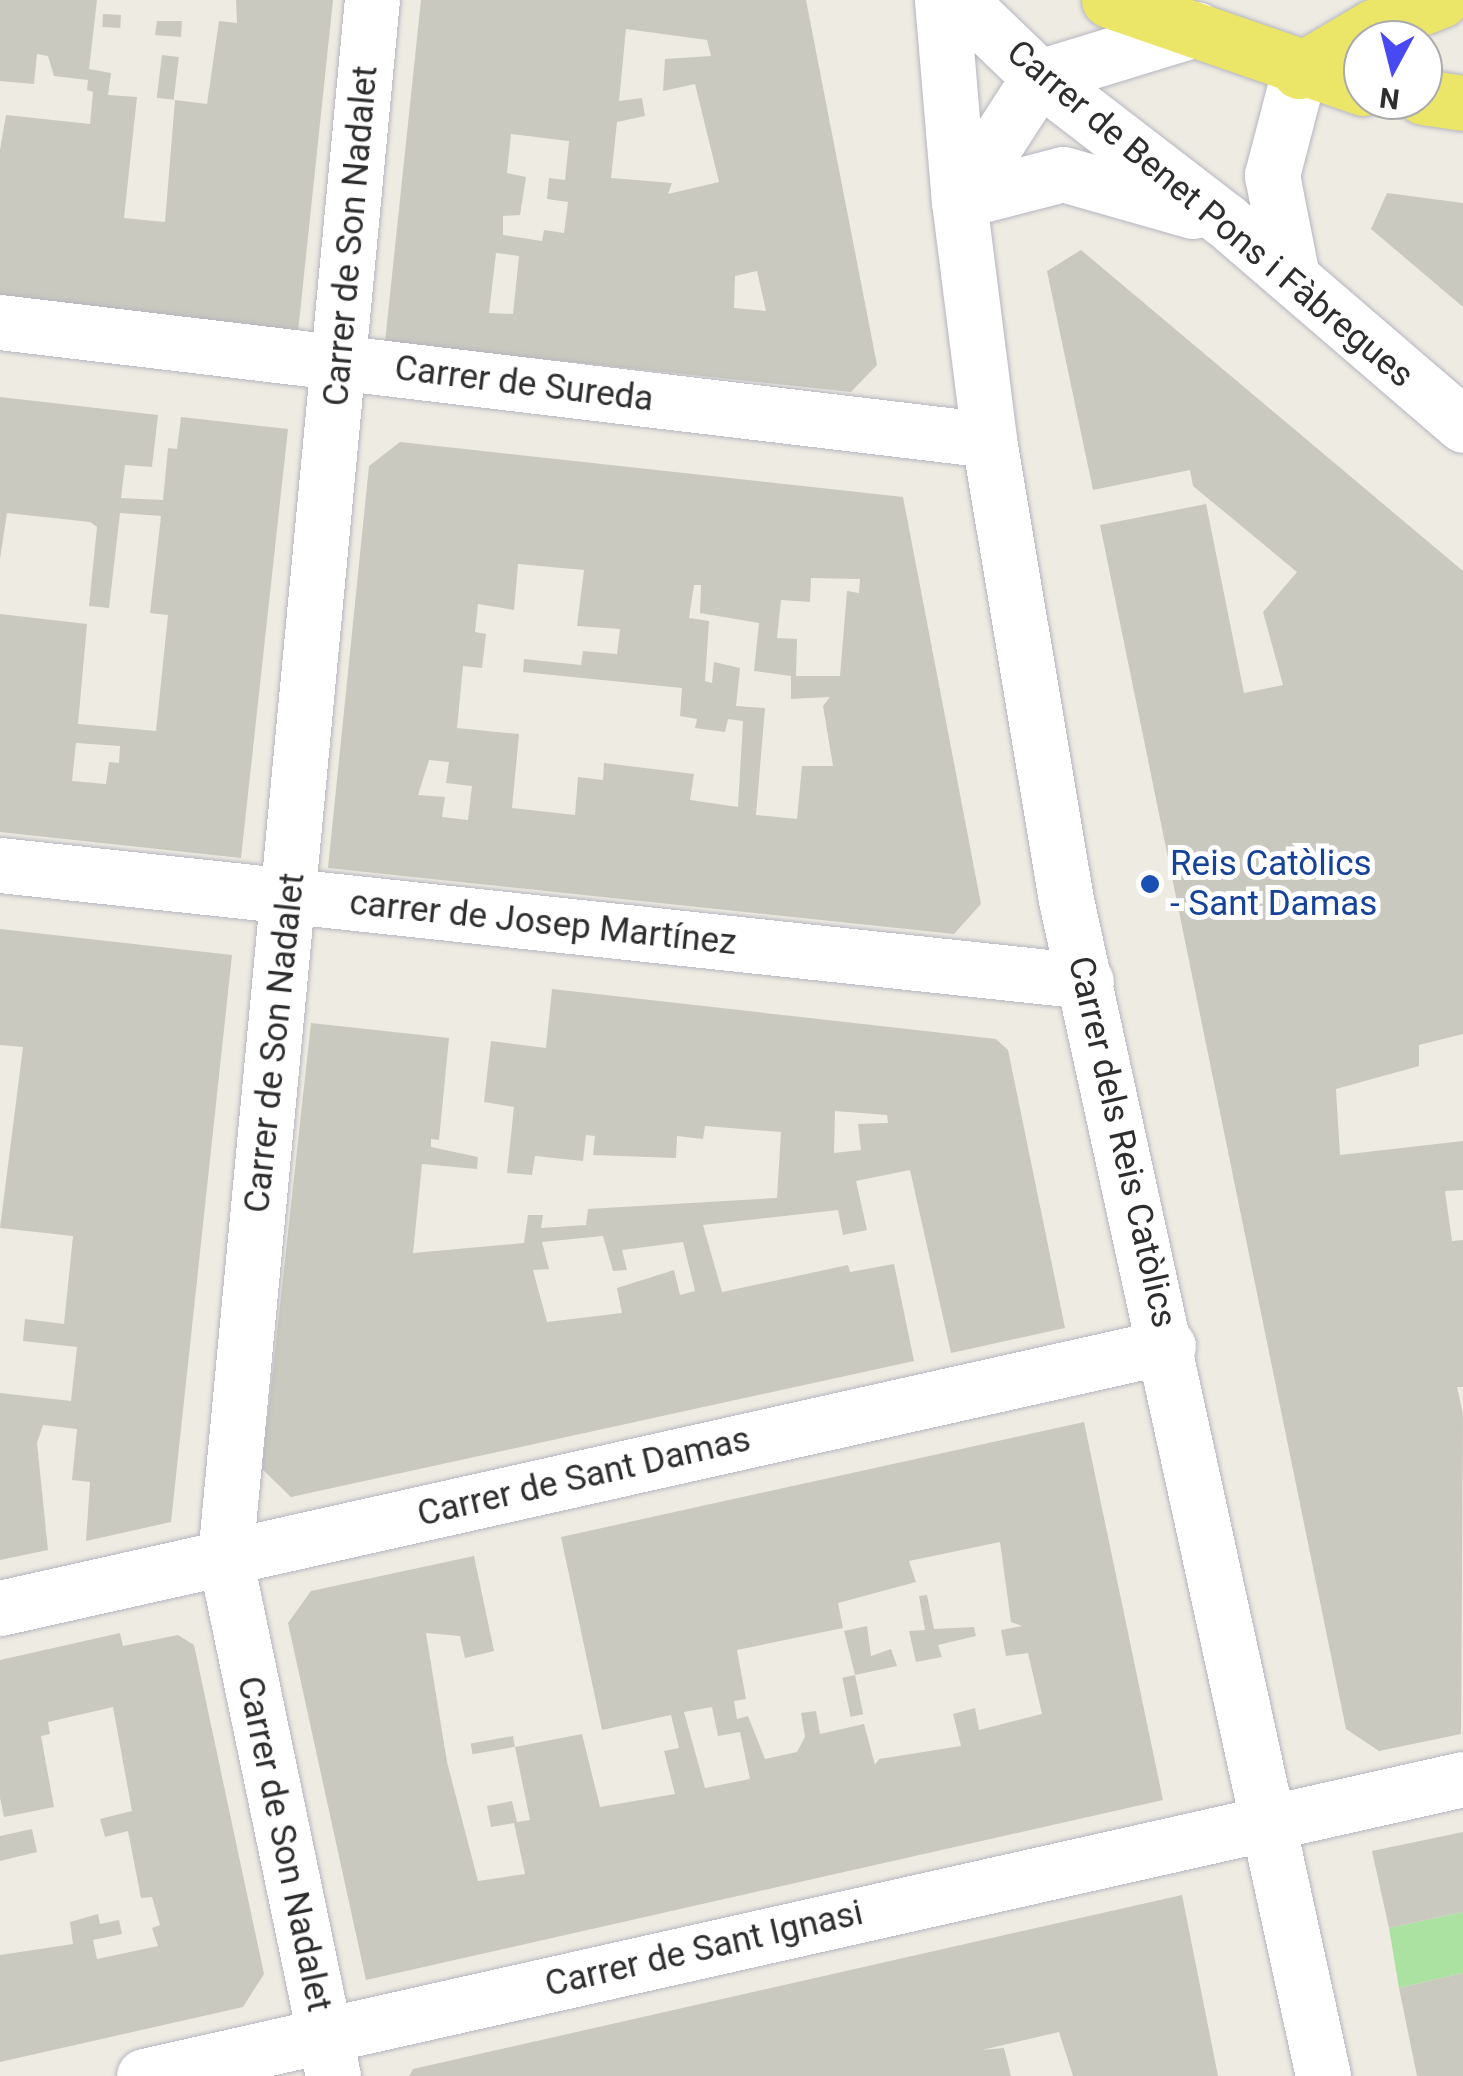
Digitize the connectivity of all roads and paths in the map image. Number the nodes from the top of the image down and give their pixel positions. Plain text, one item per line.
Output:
1 (372, 0) edge
2 (942, 0) edge
3 (959, 0) edge
4 (1109, 0) edge
5 (1442, 0) edge
6 (1401, 20) edge
7 (1196, 28) junction
8 (1343, 49) edge
9 (1299, 71) junction
10 (1039, 77) junction
11 (1343, 83) edge
12 (959, 202) junction
13 (1225, 220) junction
14 (1292, 277) junction
15 (0, 322) edge
16 (340, 362) junction
17 (1463, 425) edge
18 (989, 440) junction
19 (0, 865) edge
20 (290, 896) junction
21 (1086, 982) junction
22 (1168, 1346) junction
23 (225, 1557) junction
24 (0, 1608) edge
25 (1463, 1779) edge
26 (1264, 1823) junction
27 (329, 2056) edge
28 (144, 2076) edge
29 (1323, 2076) edge

1 - 16 street, Carrer de Son Nadalet
2 - 12 street, Carrer dels Reis Catòlics
3 - 10 street, Carrer de Benet Pons i Fàbregues
4 - 7 main road
5 - 6 main road
7 - 9 main road
7 - 10 street
8 - 9 main road
9 - 11 main road
9 - 14 street
10 - 12 street
10 - 13 street, Carrer de Benet Pons i Fàbregues
12 - 13 street
12 - 18 street, Carrer dels Reis Catòlics
13 - 14 street, Carrer de Benet Pons i Fàbregues
14 - 17 street, Carrer de Benet Pons i Fàbregues
15 - 16 street, Carrer de Sureda
16 - 18 street, Carrer de Sureda
16 - 20 street, Carrer de Son Nadalet
18 - 21 street, Carrer dels Reis Catòlics
19 - 20 street, carrer de Josep Martínez
20 - 21 street, carrer de Josep Martínez
20 - 23 street, Carrer de Son Nadalet
21 - 22 street, Carrer dels Reis Catòlics
22 - 23 street, Carrer de Sant Damas
22 - 26 street, Carrer dels Reis Catòlics
23 - 24 street, Carrer de Sant Damas
23 - 27 street, Carrer de Son Nadalet
25 - 26 street, Carrer de Sant Ignasi
26 - 27 street, Carrer de Sant Ignasi
26 - 29 street, Carrer dels Reis Catòlics
27 - 28 street, Carrer de Sant Ignasi

